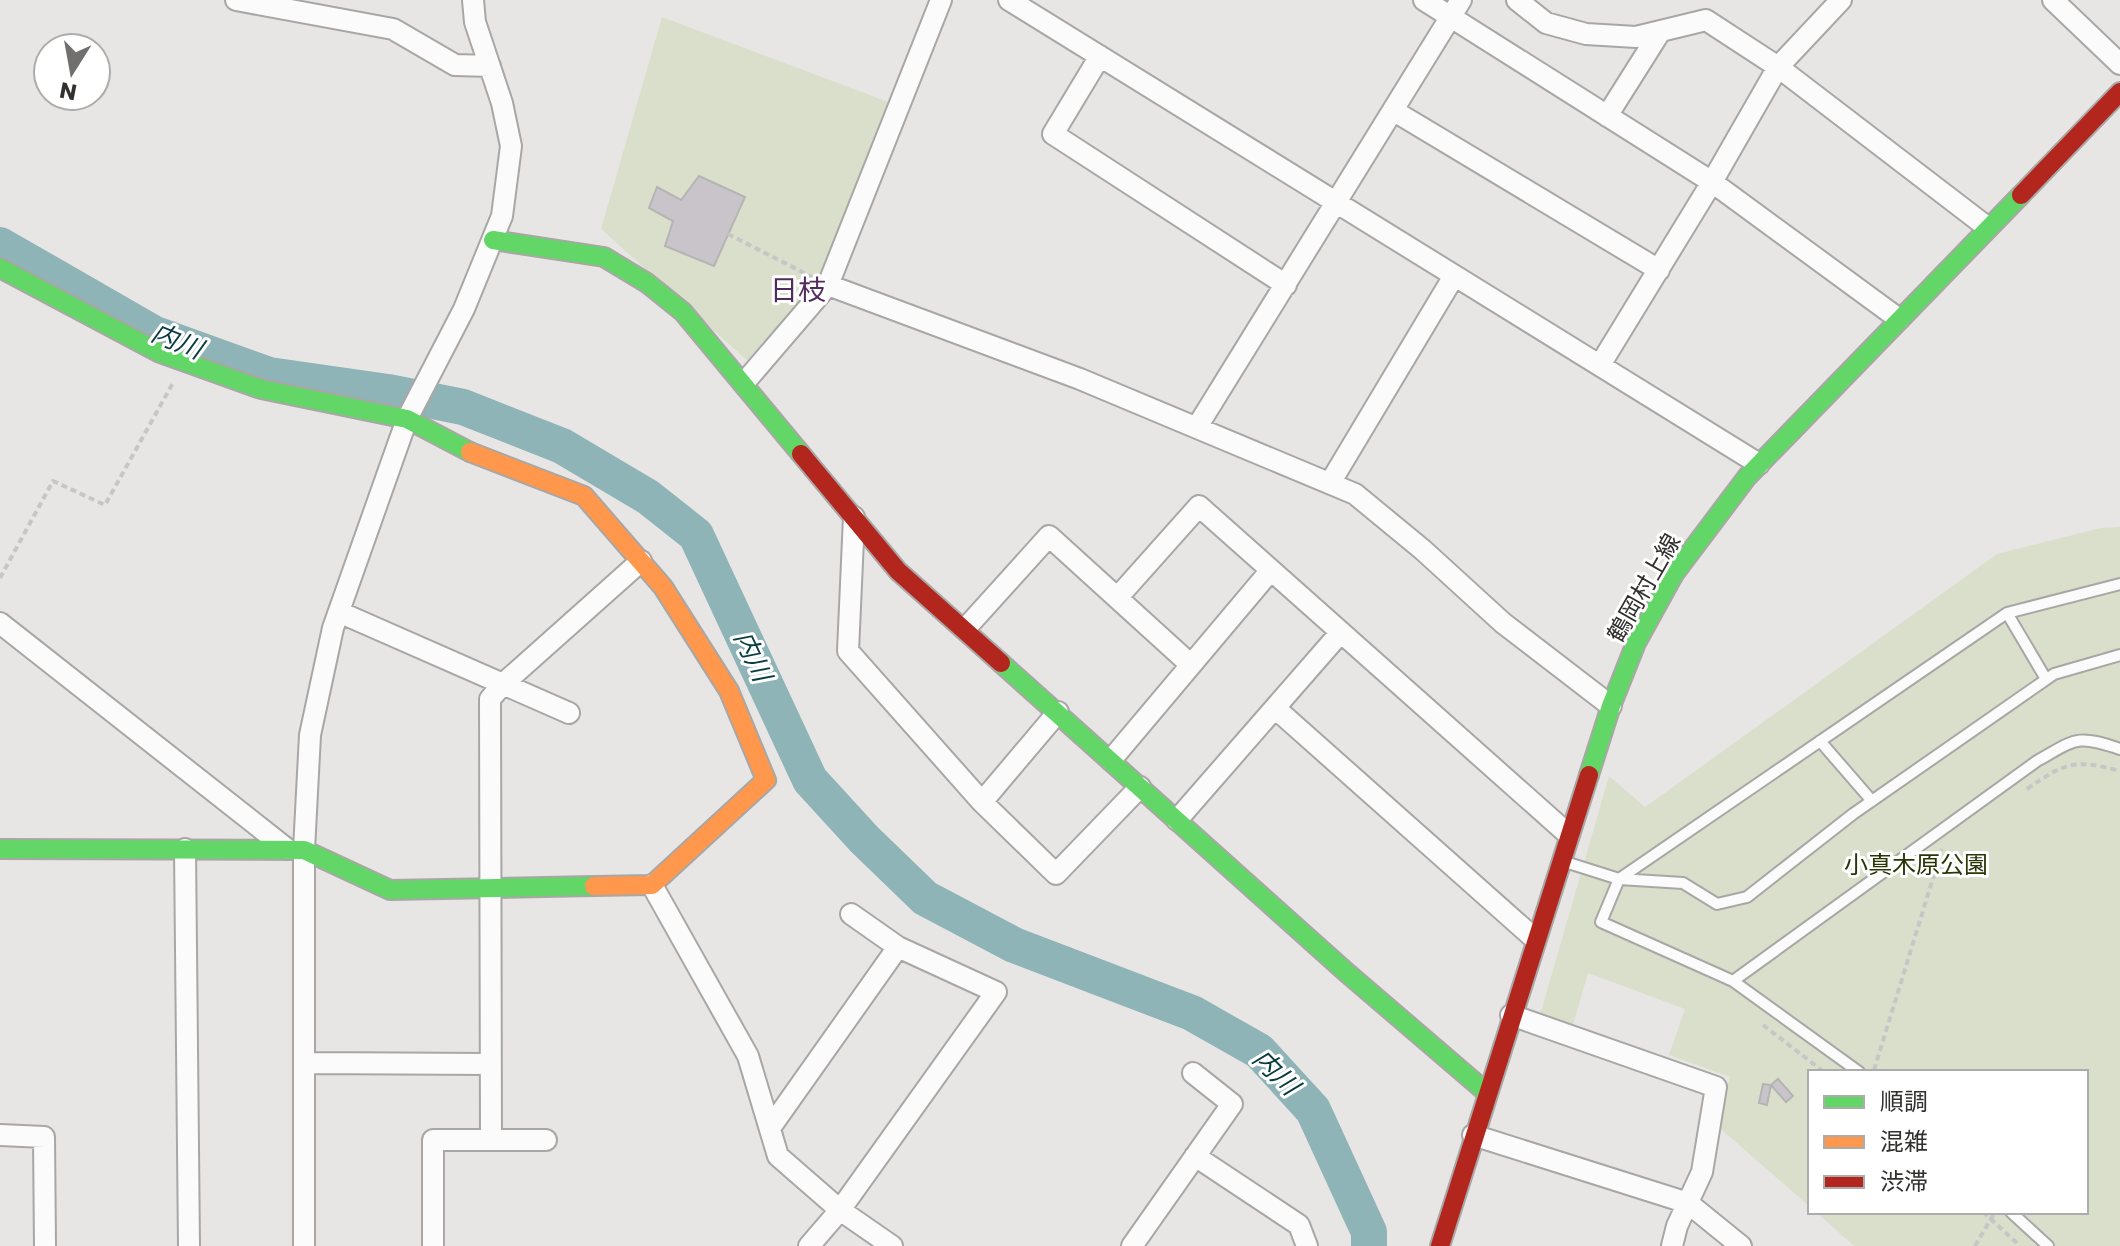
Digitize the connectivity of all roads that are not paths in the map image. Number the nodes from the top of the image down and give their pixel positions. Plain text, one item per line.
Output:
1 (236, 0) edge
2 (473, 0) edge
3 (941, 0) edge
4 (1009, 0) edge
5 (1424, 0) edge
6 (1517, 0) edge
7 (1841, 0) edge
8 (2053, 0) edge
9 (1456, 9) edge
10 (1660, 32) junction
11 (1100, 56) junction
12 (2120, 64) edge
13 (490, 66) junction
14 (1778, 67) junction
15 (2120, 92) edge
16 (1394, 111) junction
17 (1607, 116) junction
18 (1712, 182) junction
19 (1336, 203) junction
20 (1987, 227) junction
21 (493, 240) junction
22 (0, 268) edge
23 (1659, 270) junction
24 (1454, 276) junction
25 (828, 285) junction
26 (1286, 285) junction
27 (1899, 319) junction
28 (1600, 365) junction
29 (744, 383) junction
30 (407, 419) junction
31 (1197, 427) junction
32 (1759, 464) junction
33 (1330, 483) junction
34 (854, 517) junction
35 (641, 561) junction
36 (1271, 570) junction
37 (2120, 584) edge
38 (1117, 598) junction
39 (339, 612) junction
40 (2007, 613) junction
41 (0, 623) edge
42 (965, 629) junction
43 (1341, 632) junction
44 (2120, 655) edge
45 (1191, 665) junction
46 (2046, 679) junction
47 (503, 684) junction
48 (1611, 706) junction
49 (1275, 708) junction
50 (1058, 712) junction
51 (569, 713) dead end
52 (1820, 741) junction
53 (2120, 749) edge
54 (1111, 760) junction
55 (1140, 787) junction
56 (1872, 801) junction
57 (982, 802) junction
58 (1177, 820) junction
59 (1569, 835) junction
60 (0, 849) edge
61 (185, 849) junction
62 (295, 850) junction
63 (1562, 861) junction
64 (1619, 879) junction
65 (652, 885) junction
66 (491, 888) junction
67 (851, 914) dead end
68 (1535, 939) junction
69 (898, 947) junction
70 (1733, 981) junction
71 (1511, 1015) junction
72 (305, 1063) junction
73 (490, 1064) junction
74 (1856, 1070) edge
75 (1193, 1073) dead end
76 (1486, 1092) junction
77 (770, 1128) junction
78 (0, 1135) edge
79 (1473, 1135) junction
80 (491, 1140) junction
81 (546, 1140) dead end
82 (1195, 1156) junction
83 (1688, 1203) junction
84 (840, 1210) junction
85 (2013, 1214) edge
86 (45, 1246) edge
87 (189, 1246) edge
88 (304, 1246) edge
89 (433, 1246) edge
90 (809, 1246) edge
91 (892, 1246) edge
92 (1132, 1246) edge
93 (1307, 1246) edge
94 (1440, 1246) edge
95 (1672, 1246) edge
96 (1741, 1246) edge
97 (2048, 1246) edge

1 - 13 street
2 - 13 street
3 - 25 street
4 - 11 street
5 - 9 street
6 - 10 street
7 - 14 street
8 - 12 street
9 - 16 street
9 - 17 street
10 - 14 street
10 - 17 street
11 - 19 street
11 - 26 street
13 - 21 street
14 - 18 street
14 - 20 street
15 - 20 street, 鶴岡村上線
16 - 19 street
16 - 23 street
17 - 18 street
18 - 23 street
18 - 27 street
19 - 24 street
19 - 26 street
20 - 27 street, 鶴岡村上線
21 - 29 street
21 - 30 street
22 - 30 street
23 - 28 street
24 - 28 street
24 - 33 street
25 - 29 street
25 - 31 street
26 - 31 street
27 - 32 street, 鶴岡村上線
28 - 32 street
29 - 34 street
30 - 35 street
30 - 39 street
31 - 33 street
32 - 48 street, 鶴岡村上線
33 - 48 street
34 - 42 street
34 - 57 street
35 - 47 street
35 - 65 street
36 - 38 street
36 - 43 street
36 - 45 street
37 - 40 lane
38 - 42 street
38 - 45 street
39 - 47 street
39 - 62 street
40 - 46 lane
40 - 52 lane
41 - 62 street
42 - 50 street
43 - 49 street
43 - 59 street
44 - 46 lane
45 - 54 street
46 - 56 lane
47 - 51 street
47 - 66 street
48 - 59 street, 鶴岡村上線
49 - 58 street
49 - 68 street
50 - 54 street
50 - 57 street
52 - 56 lane
52 - 64 lane
53 - 70 lane
54 - 55 street
55 - 57 street
55 - 58 street
56 - 64 lane
58 - 76 street
59 - 63 street, 鶴岡村上線
60 - 61 street
61 - 62 street
61 - 87 street
62 - 66 street
62 - 72 street
63 - 64 lane
63 - 68 street, 鶴岡村上線
64 - 70 lane
65 - 66 street
65 - 77 street
66 - 73 street
67 - 69 street
68 - 71 street, 鶴岡村上線
69 - 77 street
69 - 84 street
70 - 74 lane
71 - 76 street, 鶴岡村上線
71 - 83 street
72 - 73 street
72 - 88 street
73 - 80 street
75 - 82 street
76 - 79 street, 鶴岡村上線
77 - 84 street
78 - 86 street
79 - 83 street
79 - 94 street, 鶴岡村上線
80 - 81 street
80 - 89 street
82 - 92 street
82 - 93 street
83 - 95 street
83 - 96 street
84 - 90 street
84 - 91 street
85 - 97 lane

